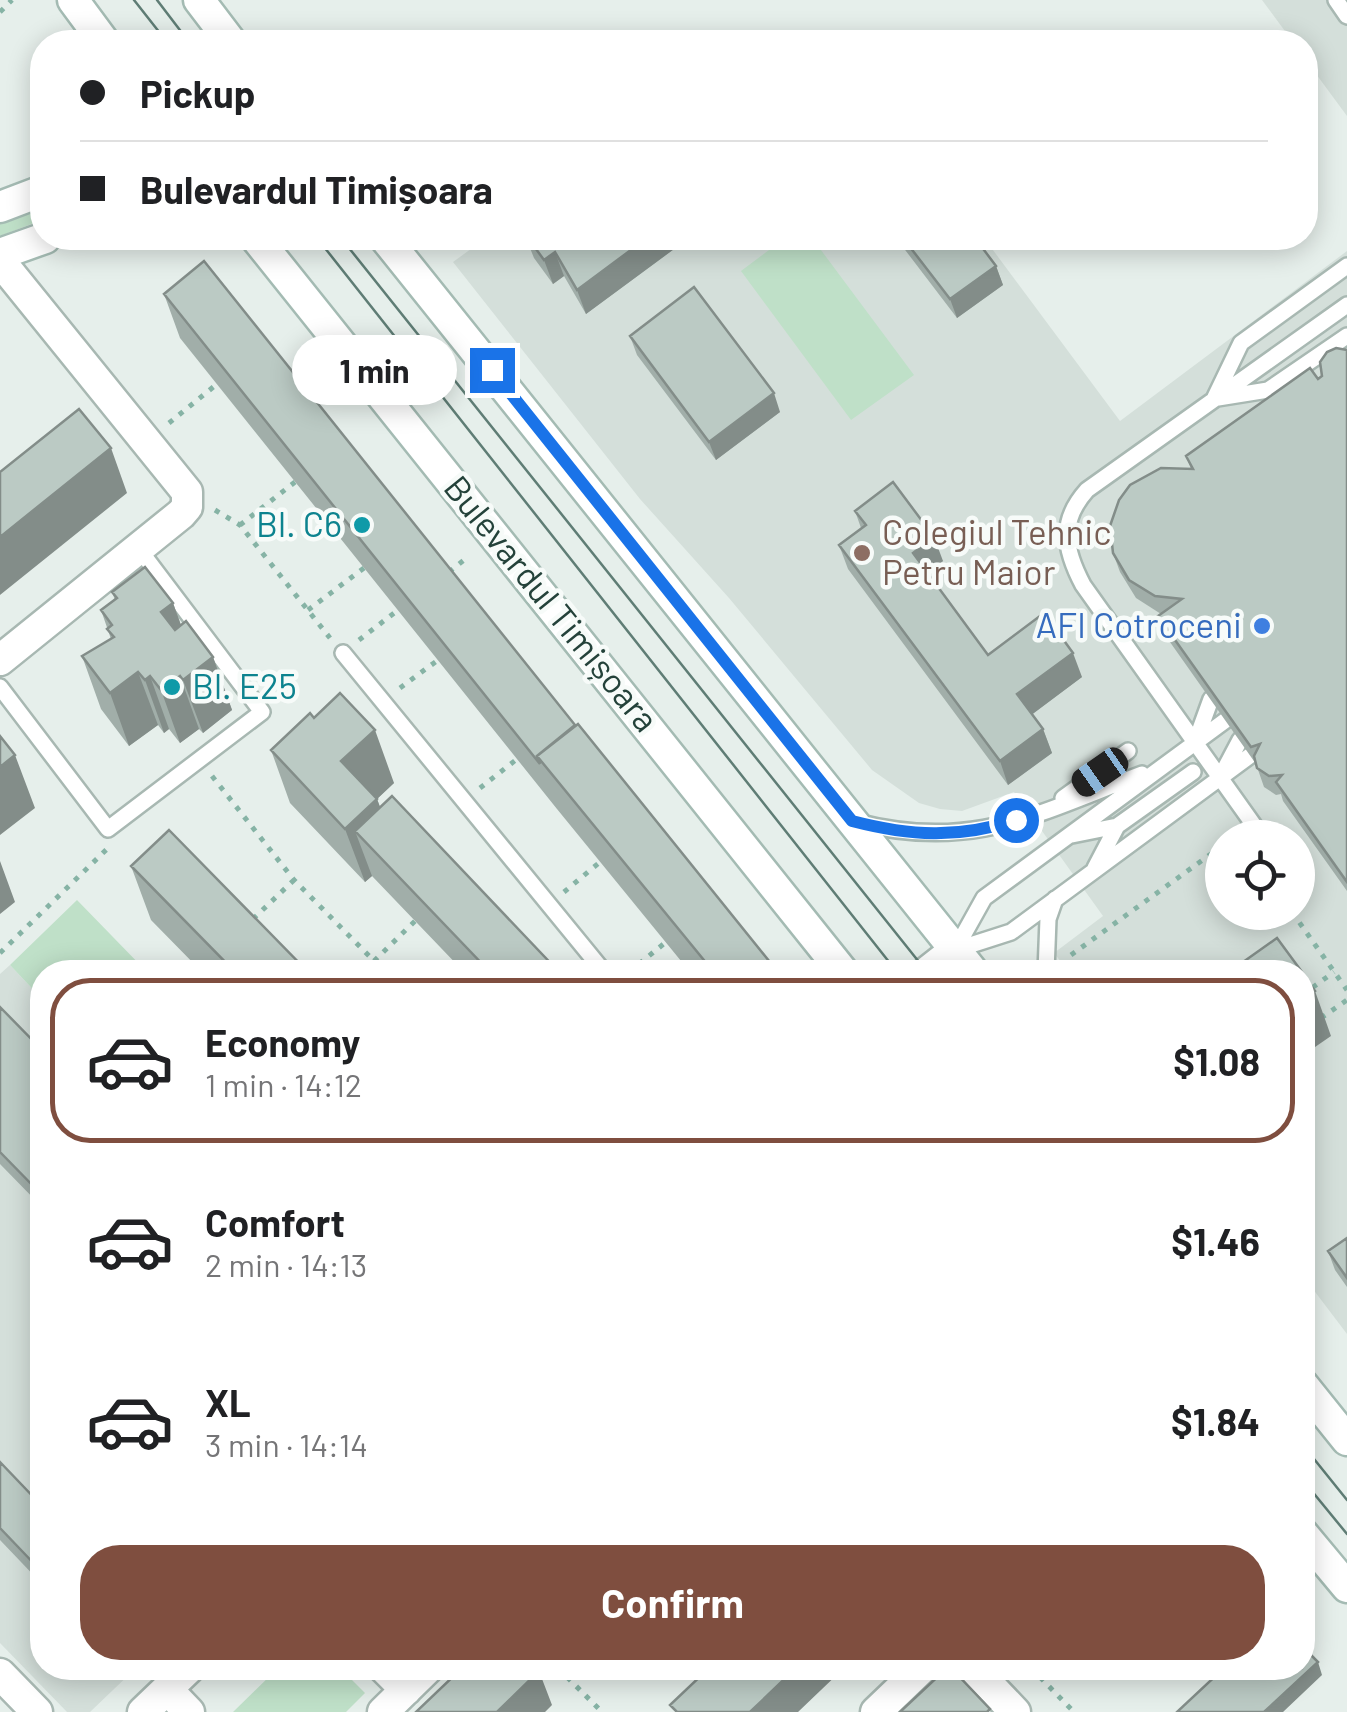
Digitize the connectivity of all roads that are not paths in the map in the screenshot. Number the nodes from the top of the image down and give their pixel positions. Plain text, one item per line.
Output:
1 (73, 0) edge
2 (199, 0) edge
3 (1336, 0) edge
4 (1347, 16) edge
5 (95, 30) edge
6 (223, 30) edge
7 (30, 196) edge
8 (0, 207) edge
9 (30, 245) edge
10 (266, 250) edge
11 (395, 250) edge
12 (0, 258) edge
13 (1347, 266) edge
14 (1347, 305) edge
15 (1347, 336) edge
16 (1214, 398) junction
17 (139, 548) junction
18 (343, 654) road end
19 (0, 660) edge
20 (0, 687) edge
21 (1211, 699) edge
22 (1226, 720) edge
23 (1240, 740) edge
24 (1195, 742) junction
25 (1128, 752) dead end
26 (1250, 755) edge
27 (1163, 766) junction
28 (1194, 772) dead end
29 (1220, 778) junction
30 (1043, 812) junction
31 (1250, 820) edge
32 (852, 821) junction
33 (1117, 826) junction
34 (1068, 836) junction
35 (1093, 871) junction
36 (1055, 899) junction
37 (594, 960) edge
38 (833, 960) edge
39 (963, 960) edge
40 (964, 960) edge
41 (966, 960) edge
42 (1046, 960) edge
43 (1315, 1400) edge
44 (1347, 1440) edge
45 (1315, 1549) edge
46 (1347, 1588) edge
47 (0, 1674) edge
48 (176, 1680) edge
49 (396, 1680) edge
50 (416, 1680) edge
51 (909, 1680) edge
52 (984, 1680) edge
53 (166, 1689) junction
54 (406, 1690) junction
55 (37, 1712) edge
56 (142, 1712) edge
57 (189, 1712) edge
58 (383, 1712) edge
59 (876, 1712) edge
60 (1015, 1712) edge

1 - 5 main road
2 - 6 main road
3 - 4 lane
7 - 8 main road
9 - 12 main road
10 - 38 main road, Bulevardul Timișoara
11 - 32 main road
12 - 17 main road
13 - 16 lane
14 - 16 lane
15 - 16 lane
16 - 24 lane
17 - 19 main road
17 - 20 lane
18 - 37 lane
21 - 24 lane
22 - 24 lane
23 - 29 lane
24 - 27 lane
24 - 29 lane
25 - 30 lane
26 - 29 lane
27 - 30 lane
27 - 34 lane
28 - 33 lane
29 - 31 lane
29 - 35 lane
30 - 32 lane
32 - 39 main road
33 - 34 lane
33 - 35 lane
34 - 40 lane
35 - 36 lane
36 - 41 lane
36 - 42 lane
43 - 44 main road
45 - 46 main road
47 - 55 main road
48 - 53 main road
49 - 54 main road
50 - 54 main road
51 - 59 main road
52 - 60 main road
53 - 56 main road
53 - 57 main road
54 - 58 main road

